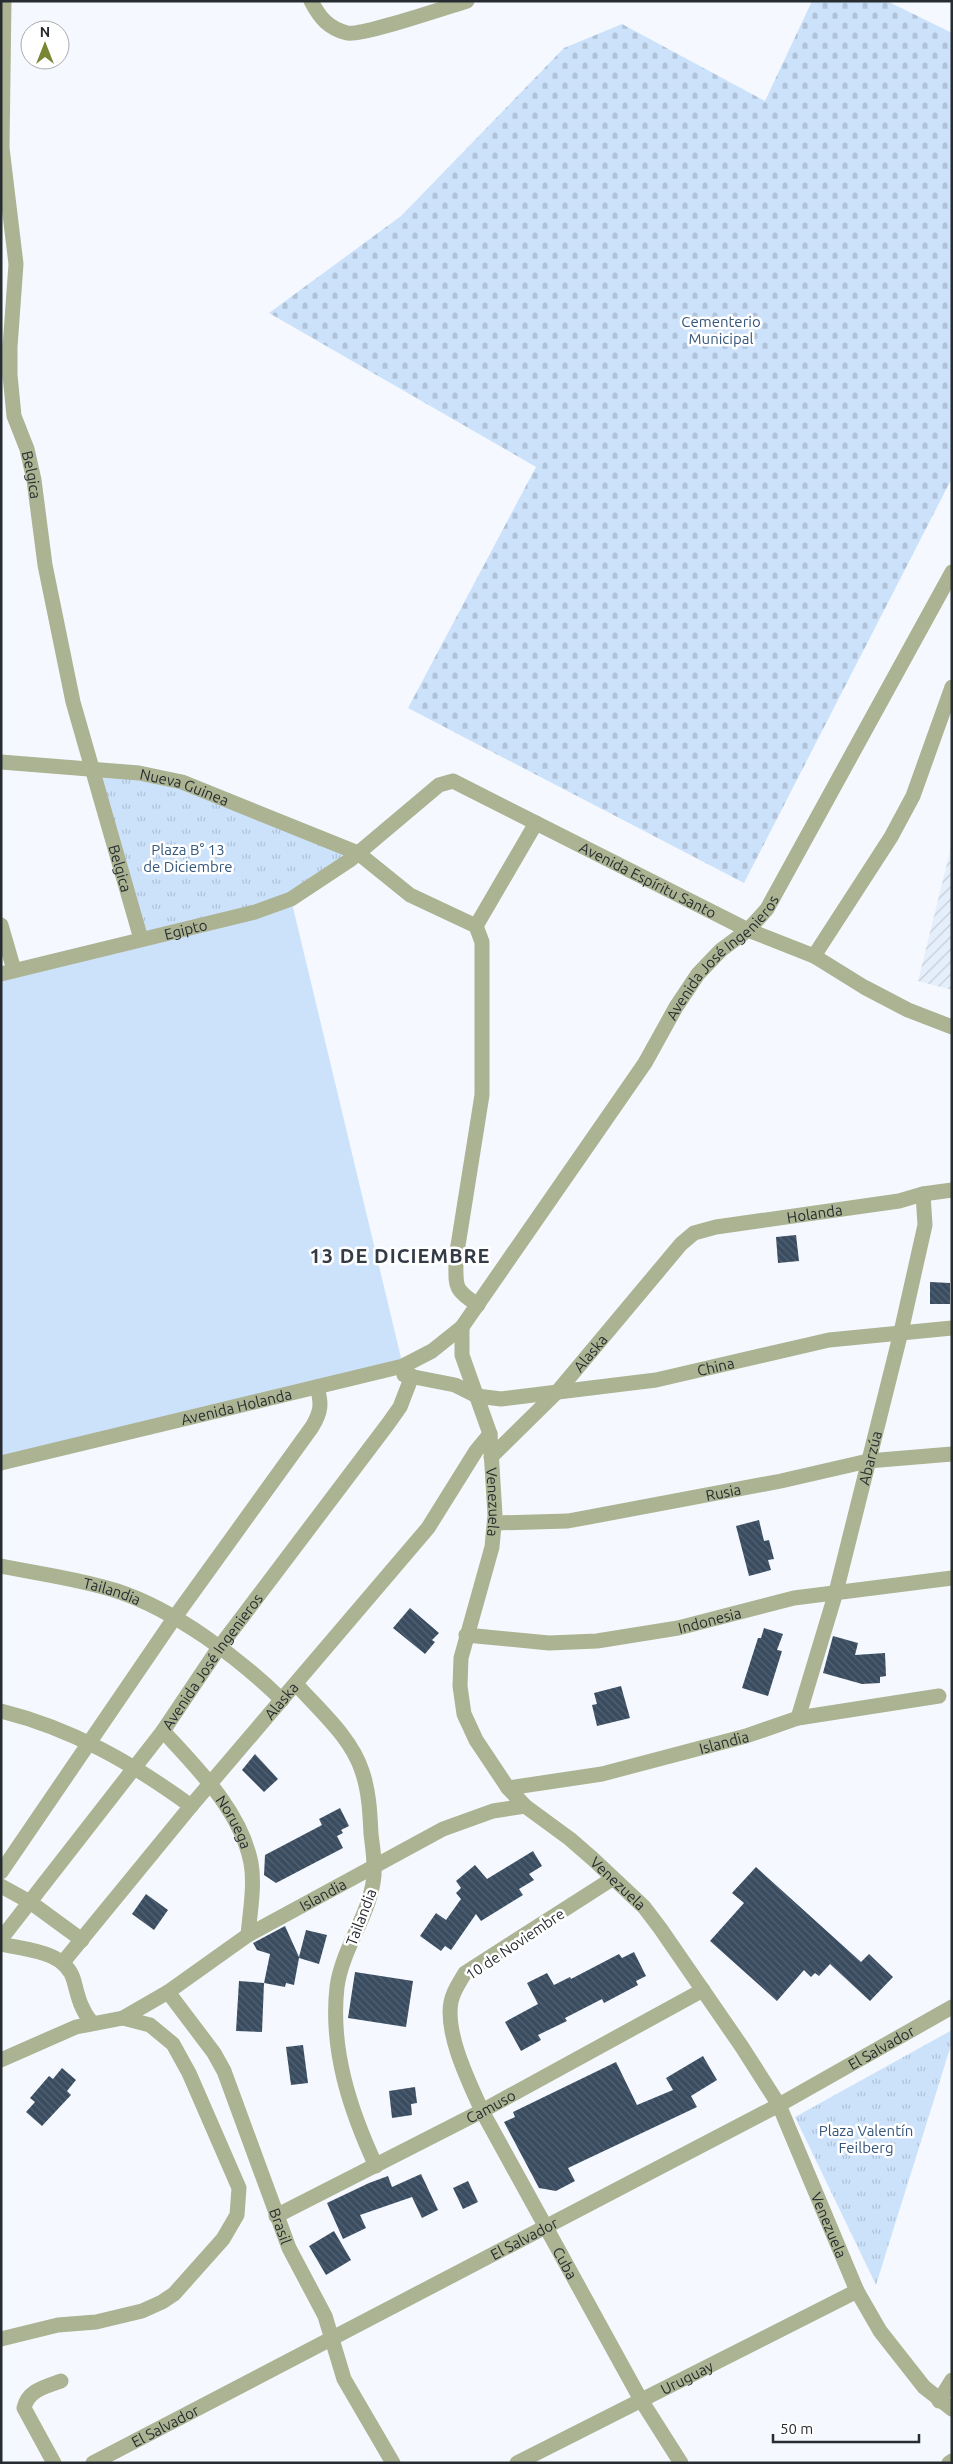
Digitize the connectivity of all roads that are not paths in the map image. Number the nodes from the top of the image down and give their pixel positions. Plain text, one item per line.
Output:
1 (4, 1) edge
2 (311, 1) edge
3 (467, 1) edge
4 (6, 375) edge
5 (952, 572) edge
6 (952, 687) edge
7 (1, 762) edge
8 (90, 768) junction
9 (536, 823) junction
10 (358, 853) junction
11 (1, 925) edge
12 (476, 926) junction
13 (748, 930) junction
14 (141, 939) junction
15 (814, 956) junction
16 (8, 972) edge
17 (952, 1027) edge
18 (952, 1190) edge
19 (923, 1194) junction
20 (681, 1244) joint
21 (478, 1305) junction
22 (462, 1327) junction
23 (952, 1328) edge
24 (901, 1332) junction
25 (379, 1372) junction
26 (412, 1376) junction
27 (317, 1387) junction
28 (558, 1391) junction
29 (477, 1396) junction
30 (490, 1434) junction
31 (952, 1454) edge
32 (492, 1457) junction
33 (868, 1461) junction
34 (1, 1463) edge
35 (496, 1523) junction
36 (1, 1566) edge
37 (952, 1578) edge
38 (836, 1592) junction
39 (175, 1617) junction
40 (466, 1635) junction
41 (218, 1649) junction
42 (296, 1684) junction
43 (939, 1696) dead end
44 (282, 1700) junction
45 (1, 1710) edge
46 (798, 1718) junction
47 (163, 1731) junction
48 (90, 1742) junction
49 (134, 1766) junction
50 (210, 1784) junction
51 (508, 1788) junction
52 (191, 1806) junction
53 (525, 1806) junction
54 (374, 1866) junction
55 (1, 1872) edge
56 (612, 1879) junction
57 (1, 1886) edge
58 (30, 1902) junction
59 (248, 1935) junction
60 (1, 1939) edge
61 (82, 1940) junction
62 (1, 1944) edge
63 (64, 1961) junction
64 (704, 1990) junction
65 (168, 1992) junction
66 (952, 2007) edge
67 (123, 2018) junction
68 (92, 2023) junction
69 (453, 2030) joint
70 (1, 2060) edge
71 (779, 2105) junction
72 (482, 2111) junction
73 (376, 2166) junction
74 (276, 2216) junction
75 (544, 2226) junction
76 (857, 2291) junction
77 (1, 2339) edge
78 (333, 2339) junction
79 (952, 2380) edge
80 (61, 2381) dead end
81 (641, 2400) junction
82 (939, 2401) junction
83 (952, 2409) edge
84 (54, 2463) edge
85 (93, 2463) edge
86 (393, 2463) edge
87 (517, 2463) edge
88 (681, 2463) edge

1 - 4 street, Belgica
2 - 3 street
4 - 8 street, Belgica
5 - 13 street, Avenida José Ingenieros
6 - 15 street
7 - 8 street, Nueva Guinea
8 - 10 street, Nueva Guinea
8 - 14 street, Belgica
9 - 10 street, Avenida Espíritu Santo
9 - 12 street
9 - 13 street, Avenida Espíritu Santo
10 - 12 street, Nueva Guinea
10 - 14 street, Egipto
11 - 16 street
12 - 21 street
13 - 15 street, Avenida Espíritu Santo
13 - 21 street, Avenida José Ingenieros
14 - 16 street, Egipto
15 - 17 street, Avenida Espíritu Santo
18 - 19 street, Holanda
19 - 20 street, Holanda
19 - 24 street, Abarzúa
20 - 28 street, Alaska
21 - 22 street, Avenida José Ingenieros
22 - 25 street, Avenida Holanda
22 - 29 street, Venezuela
23 - 24 street, China
24 - 28 street, China
24 - 33 street, Abarzúa
25 - 26 street, China
25 - 27 street, Avenida Holanda
26 - 29 street, China
26 - 41 street, Avenida José Ingenieros
27 - 34 street, Avenida Holanda
27 - 39 street
28 - 29 street, China
28 - 32 street, Alaska
29 - 30 street, Venezuela
30 - 32 street, Venezuela
30 - 42 street, Alaska
31 - 33 street, Rusia
32 - 35 street, Venezuela
33 - 35 street, Rusia
33 - 38 street, Abarzúa
35 - 40 street, Venezuela
36 - 39 street, Tailandia
37 - 38 street, Indonesia
38 - 40 street, Indonesia
38 - 46 street, Abarzúa
39 - 41 street, Tailandia
39 - 48 street
40 - 51 street, Venezuela
41 - 44 street, Tailandia
41 - 47 street, Avenida José Ingenieros
42 - 44 street, Alaska
42 - 54 street, Tailandia
43 - 46 street, Islandia
44 - 50 street, Alaska
45 - 48 street, Noruega
46 - 51 street, Islandia
47 - 49 street, Avenida José Ingenieros
47 - 50 street, Noruega
48 - 49 street, Noruega
48 - 55 street
49 - 52 street, Noruega
49 - 58 street, Avenida José Ingenieros
50 - 52 street, Alaska
50 - 59 street, Noruega
51 - 53 street, Venezuela
52 - 61 street, Alaska
53 - 54 street, Islandia
53 - 56 street, Venezuela
54 - 59 street, Islandia
54 - 73 street, Tailandia
56 - 64 street, Venezuela
56 - 69 street, 10 de Noviembre
57 - 58 street
58 - 60 street, Avenida José Ingenieros
58 - 61 street
59 - 65 street, Islandia
61 - 63 street, Alaska
62 - 63 street
63 - 68 street
64 - 71 street, Venezuela
64 - 72 street, Camuso
65 - 67 street, Islandia
65 - 74 street, Brasil
66 - 71 street, El Salvador
67 - 68 street
67 - 77 street
68 - 70 street
69 - 72 street, Cuba
71 - 75 street, El Salvador
71 - 76 street, Venezuela
72 - 73 street, Camuso
72 - 75 street, Cuba
73 - 74 street, Camuso
74 - 78 street, Brasil
75 - 78 street, El Salvador
75 - 81 street, Cuba
76 - 81 street, Uruguay
76 - 82 street, Venezuela
78 - 85 street, El Salvador
78 - 86 street, Brasil
79 - 82 street
80 - 84 street
81 - 87 street, Uruguay
81 - 88 street, Cuba
82 - 83 street, Venezuela

